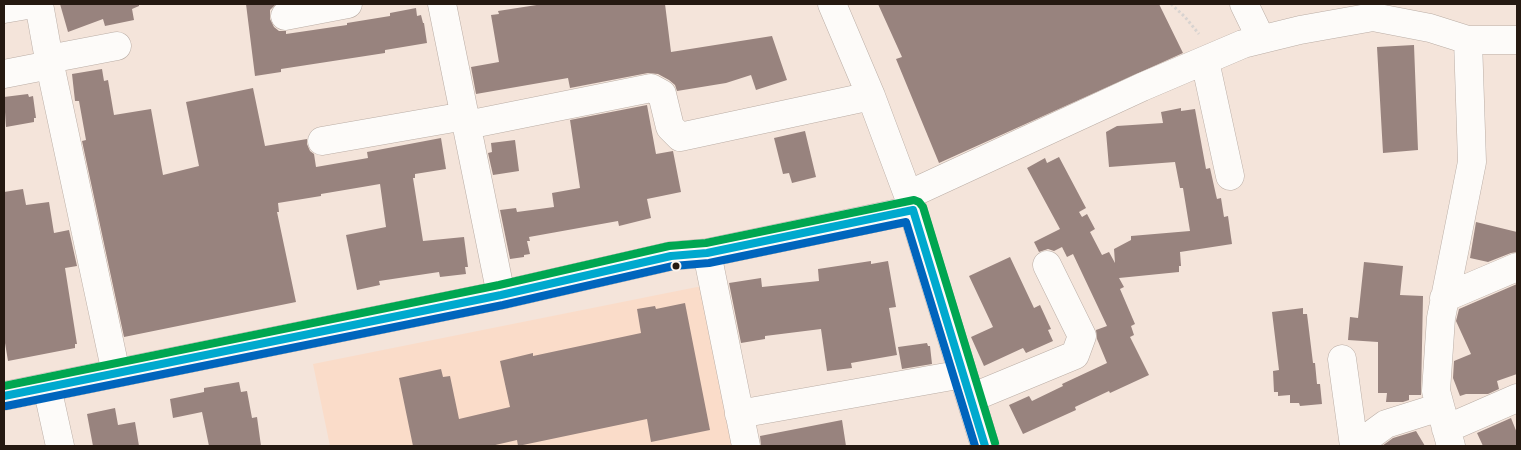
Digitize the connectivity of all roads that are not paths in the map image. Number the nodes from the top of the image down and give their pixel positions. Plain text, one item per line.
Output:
1 (33, 4) edge
2 (39, 4) edge
3 (348, 4) edge
4 (832, 4) edge
5 (1244, 4) edge
6 (446, 5) edge
7 (4, 9) edge
8 (1346, 12) edge
9 (285, 16) dead end
10 (1261, 39) junction
11 (1468, 40) junction
12 (1517, 40) edge
13 (117, 46) dead end
14 (1210, 58) junction
15 (49, 62) junction
16 (4, 74) edge
17 (871, 96) junction
18 (466, 120) junction
19 (322, 141) dead end
20 (1230, 176) dead end
21 (911, 202) junction
22 (707, 253) junction
23 (1517, 267) edge
24 (1046, 281) dead end
25 (501, 295) junction
26 (1444, 298) junction
27 (1342, 358) dead end
28 (116, 373) junction
29 (967, 386) junction
30 (47, 387) junction
31 (4, 396) edge
32 (1517, 398) edge
33 (739, 414) junction
34 (1446, 427) edge
35 (60, 446) edge
36 (746, 446) edge
37 (985, 446) edge
38 (1355, 446) edge

1 - 7 street
2 - 15 street
3 - 9 street
4 - 17 street
5 - 10 street
6 - 18 street
8 - 10 street
8 - 11 street
10 - 14 street
11 - 12 street
11 - 26 street
13 - 15 street
14 - 20 street
14 - 21 street
15 - 16 street
15 - 28 street
17 - 18 street
17 - 21 street
18 - 19 street
18 - 25 street
21 - 22 street
21 - 29 street
22 - 25 street
22 - 33 street
23 - 26 street
24 - 29 street
25 - 28 street
26 - 34 street
27 - 38 street
28 - 30 street
29 - 33 street
29 - 37 street
30 - 31 street
30 - 35 street
32 - 34 street
33 - 36 street
34 - 38 street

